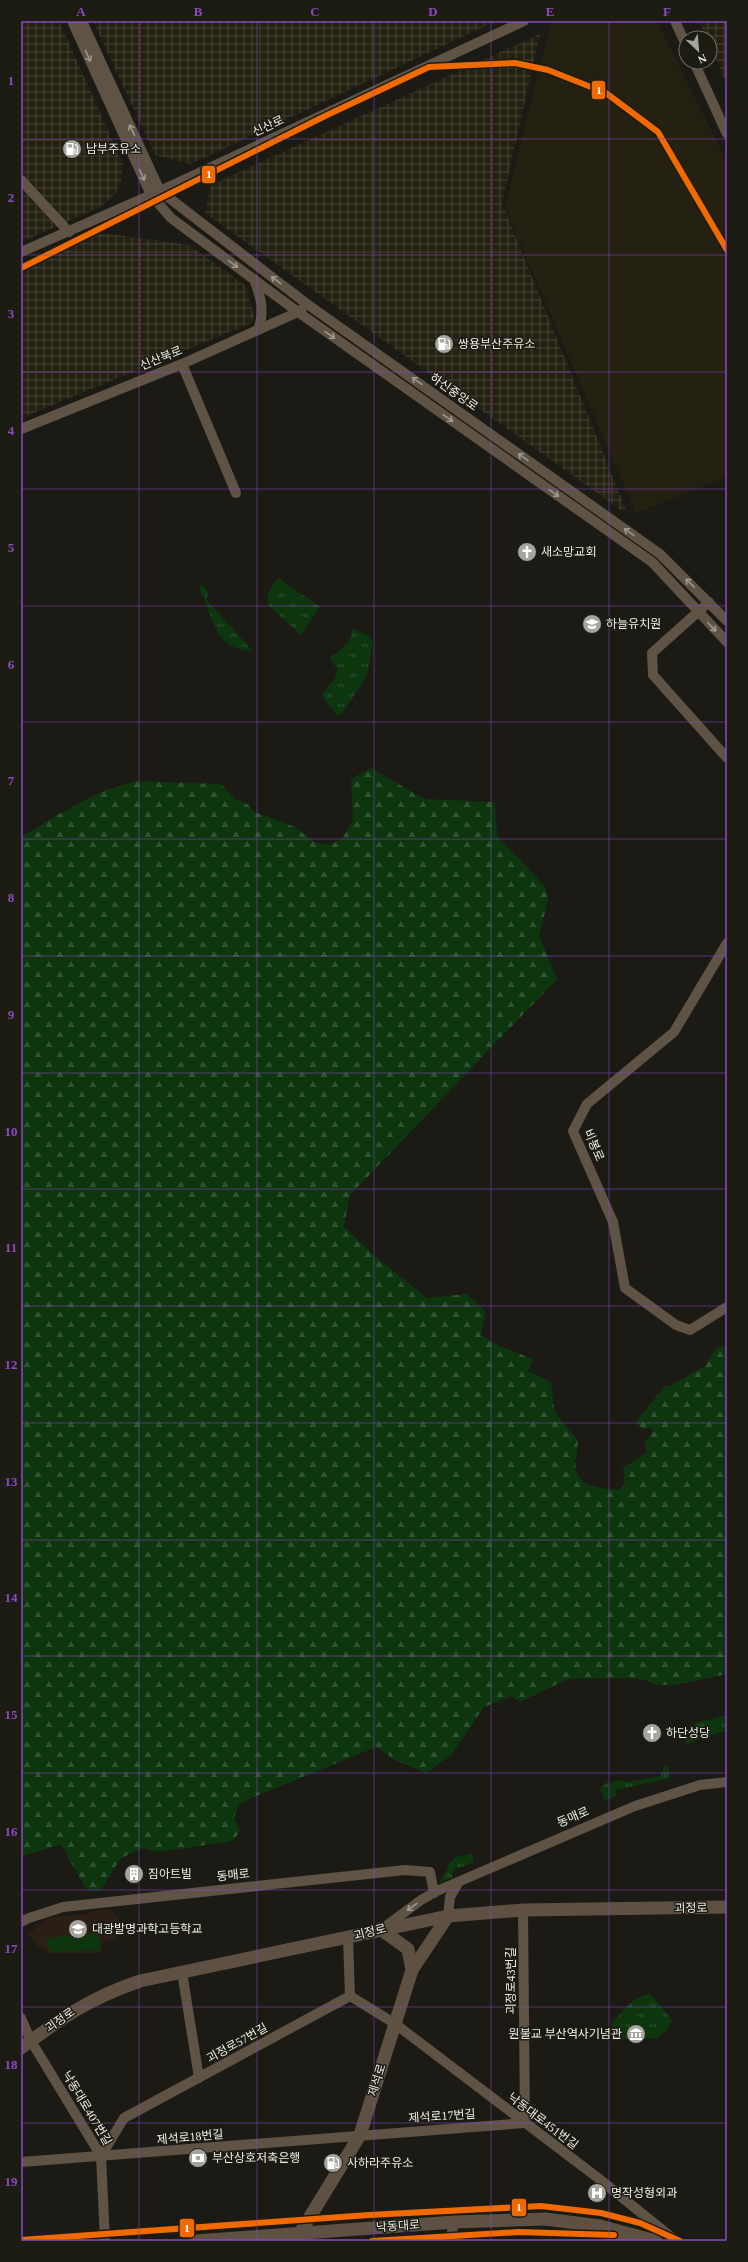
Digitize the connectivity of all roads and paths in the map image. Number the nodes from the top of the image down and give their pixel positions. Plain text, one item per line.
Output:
1 (72, 21) edge
2 (82, 21) edge
3 (524, 21) edge
4 (698, 70) edge
5 (727, 134) edge
6 (21, 180) edge
7 (156, 193) junction
8 (69, 232) junction
9 (21, 252) edge
10 (254, 280) junction
11 (307, 304) junction
12 (298, 312) junction
13 (258, 330) junction
14 (182, 364) junction
15 (21, 429) edge
16 (236, 493) dead end
17 (660, 554) junction
18 (652, 562) junction
19 (709, 602) junction
20 (698, 612) junction
21 (727, 621) edge
22 (727, 642) edge
23 (727, 758) edge
24 (727, 943) edge
25 (724, 961) edge
26 (727, 1307) edge
27 (727, 1782) edge
28 (458, 1882) junction
29 (434, 1893) junction
30 (727, 1907) edge
31 (523, 1910) junction
32 (448, 1916) junction
33 (21, 1922) edge
34 (380, 1930) junction
35 (348, 1938) junction
36 (412, 1970) junction
37 (182, 1972) junction
38 (350, 1996) junction
39 (21, 2018) edge
40 (394, 2023) junction
41 (26, 2044) edge
42 (199, 2078) junction
43 (525, 2123) junction
44 (360, 2135) junction
45 (101, 2156) junction
46 (21, 2162) edge
47 (454, 2222) junction
48 (600, 2226) junction
49 (298, 2237) edge
50 (105, 2241) edge
51 (196, 2241) edge
52 (450, 2241) edge
53 (615, 2241) edge
54 (656, 2241) edge
55 (676, 2241) edge

1 -> 7 street
7 -> 2 street
3 - 7 street, 신산로
4 - 5 street
6 - 8 street
7 - 8 street, 신산로
7 -> 10 street
11 -> 7 street, 하신중앙로
8 - 9 street, 신산로
10 - 12 street
10 - 13 street
11 - 12 street, 신산북로
17 -> 11 street, 하신중앙로
12 - 13 street, 신산북로
12 -> 18 street
13 - 14 street, 신산북로
14 - 15 street, 신산북로
14 - 16 street
17 - 18 street
19 -> 17 street, 하신중앙로
18 - 20 street
19 - 20 street
19 - 21 street, 하신중앙로
20 -> 22 street
20 - 23 street
24 - 25 street, 비봉로
25 - 26 street, 비봉로
27 - 28 street, 동매로
28 - 29 street, 동매로
28 - 32 street
29 - 33 street, 동매로
29 -> 34 street, 동매로
30 - 31 main road, 괴정로
31 - 32 main road, 괴정로
31 - 43 street, 괴정로43번길
32 - 34 main road, 괴정로
32 - 36 main road, 제석로
34 - 35 main road, 괴정로
34 - 36 main road
35 - 37 main road, 괴정로
35 - 38 street
36 - 40 main road, 제석로
37 - 41 main road, 괴정로
37 - 42 street
38 - 40 street, 낙동대로451번길
38 - 42 street, 괴정로57번길
39 - 41 street, 괴정로
40 - 43 street, 낙동대로451번길
40 - 44 main road, 제석로
41 - 45 street, 낙동대로407번길
42 - 45 street, 괴정로57번길
43 - 44 street, 제석로17번길
43 - 55 street, 낙동대로451번길
44 - 45 street, 제석로18번길
44 - 49 main road, 제석로
45 - 46 street, 제석로18번길
45 - 50 street, 낙동대로407번길
47 - 48 main road, 낙동대로
47 - 49 main road, 낙동대로
47 - 52 street
48 - 53 main road
48 - 54 main road, 낙동대로
49 - 51 main road, 낙동대로

